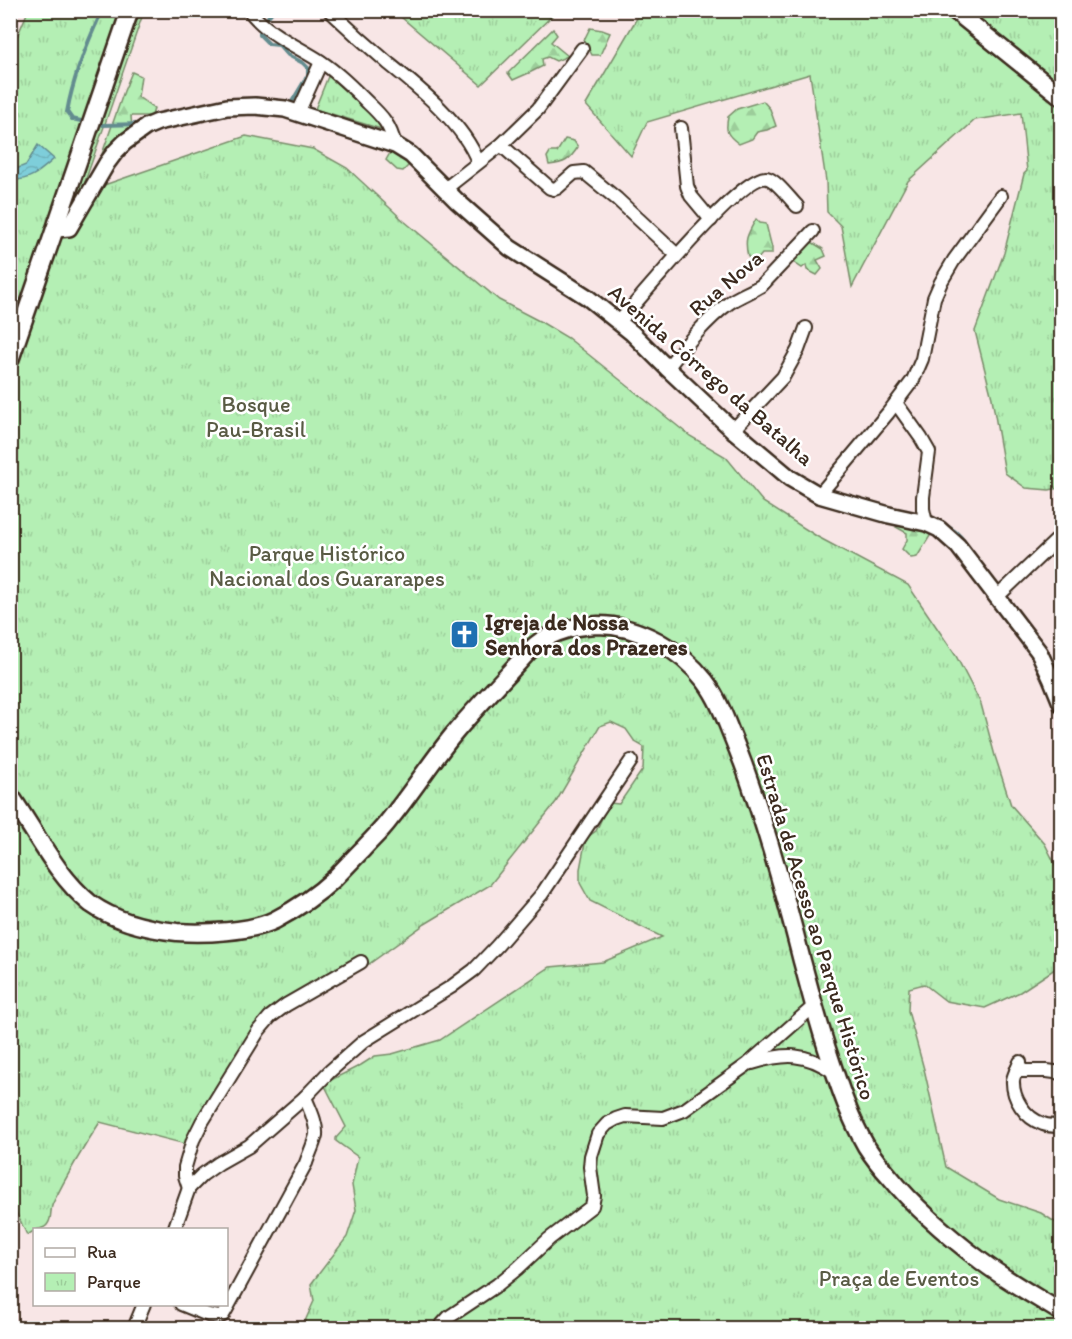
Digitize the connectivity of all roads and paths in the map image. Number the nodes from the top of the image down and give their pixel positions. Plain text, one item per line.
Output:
1 (130, 10) edge
2 (249, 10) edge
3 (329, 10) edge
4 (954, 10) edge
5 (582, 49) dead end
6 (321, 62) junction
7 (1062, 97) edge
8 (300, 108) junction
9 (681, 128) dead end
10 (501, 144) junction
11 (395, 145) junction
12 (478, 162) junction
13 (445, 189) junction
14 (1001, 196) dead end
15 (797, 206) dead end
16 (711, 220) junction
17 (56, 229) junction
18 (813, 231) dead end
19 (677, 255) junction
20 (619, 322) junction
21 (806, 328) dead end
22 (10, 360) edge
23 (667, 368) junction
24 (896, 402) junction
25 (733, 430) junction
26 (819, 495) junction
27 (926, 523) junction
28 (1062, 535) edge
29 (997, 597) junction
30 (1062, 705) edge
31 (631, 761) dead end
32 (10, 795) edge
33 (361, 962) dead end
34 (813, 1007) junction
35 (748, 1064) junction
36 (834, 1072) junction
37 (1062, 1073) edge
38 (305, 1097) junction
39 (1062, 1126) edge
40 (189, 1188) junction
41 (175, 1228) edge
42 (144, 1306) edge
43 (185, 1306) edge
44 (1062, 1313) edge
45 (134, 1329) edge
46 (439, 1329) edge

1 - 17 main road
2 - 6 street
3 - 12 street
4 - 7 main road
5 - 10 street
6 - 8 street
6 - 11 street
8 - 11 street, Avenida Córrego da Batalha
8 - 17 street, Avenida Córrego da Batalha
9 - 16 street
10 - 12 street
10 - 19 street
11 - 13 street, Avenida Córrego da Batalha
12 - 13 street
13 - 20 street, Avenida Córrego da Batalha
14 - 24 street
15 - 16 street
16 - 19 street
17 - 22 main road
18 - 23 street, Rua Nova
19 - 20 street
20 - 23 street, Avenida Córrego da Batalha
21 - 25 street
23 - 25 street, Avenida Córrego da Batalha
24 - 26 street
24 - 27 street
25 - 26 street, Avenida Córrego da Batalha
26 - 27 street, Avenida Córrego da Batalha
27 - 29 street, Avenida Córrego da Batalha
28 - 29 street
29 - 30 street, Avenida Córrego da Batalha
31 - 38 street
32 - 34 main road, Estrada de Acesso ao Parque Histórico
33 - 40 street
34 - 35 street
34 - 36 main road, Estrada de Acesso ao Parque Histórico
35 - 36 street
35 - 46 street
36 - 44 main road, Estrada de Acesso ao Parque Histórico
37 - 39 street
38 - 40 street
38 - 43 street
40 - 41 street
42 - 45 street

